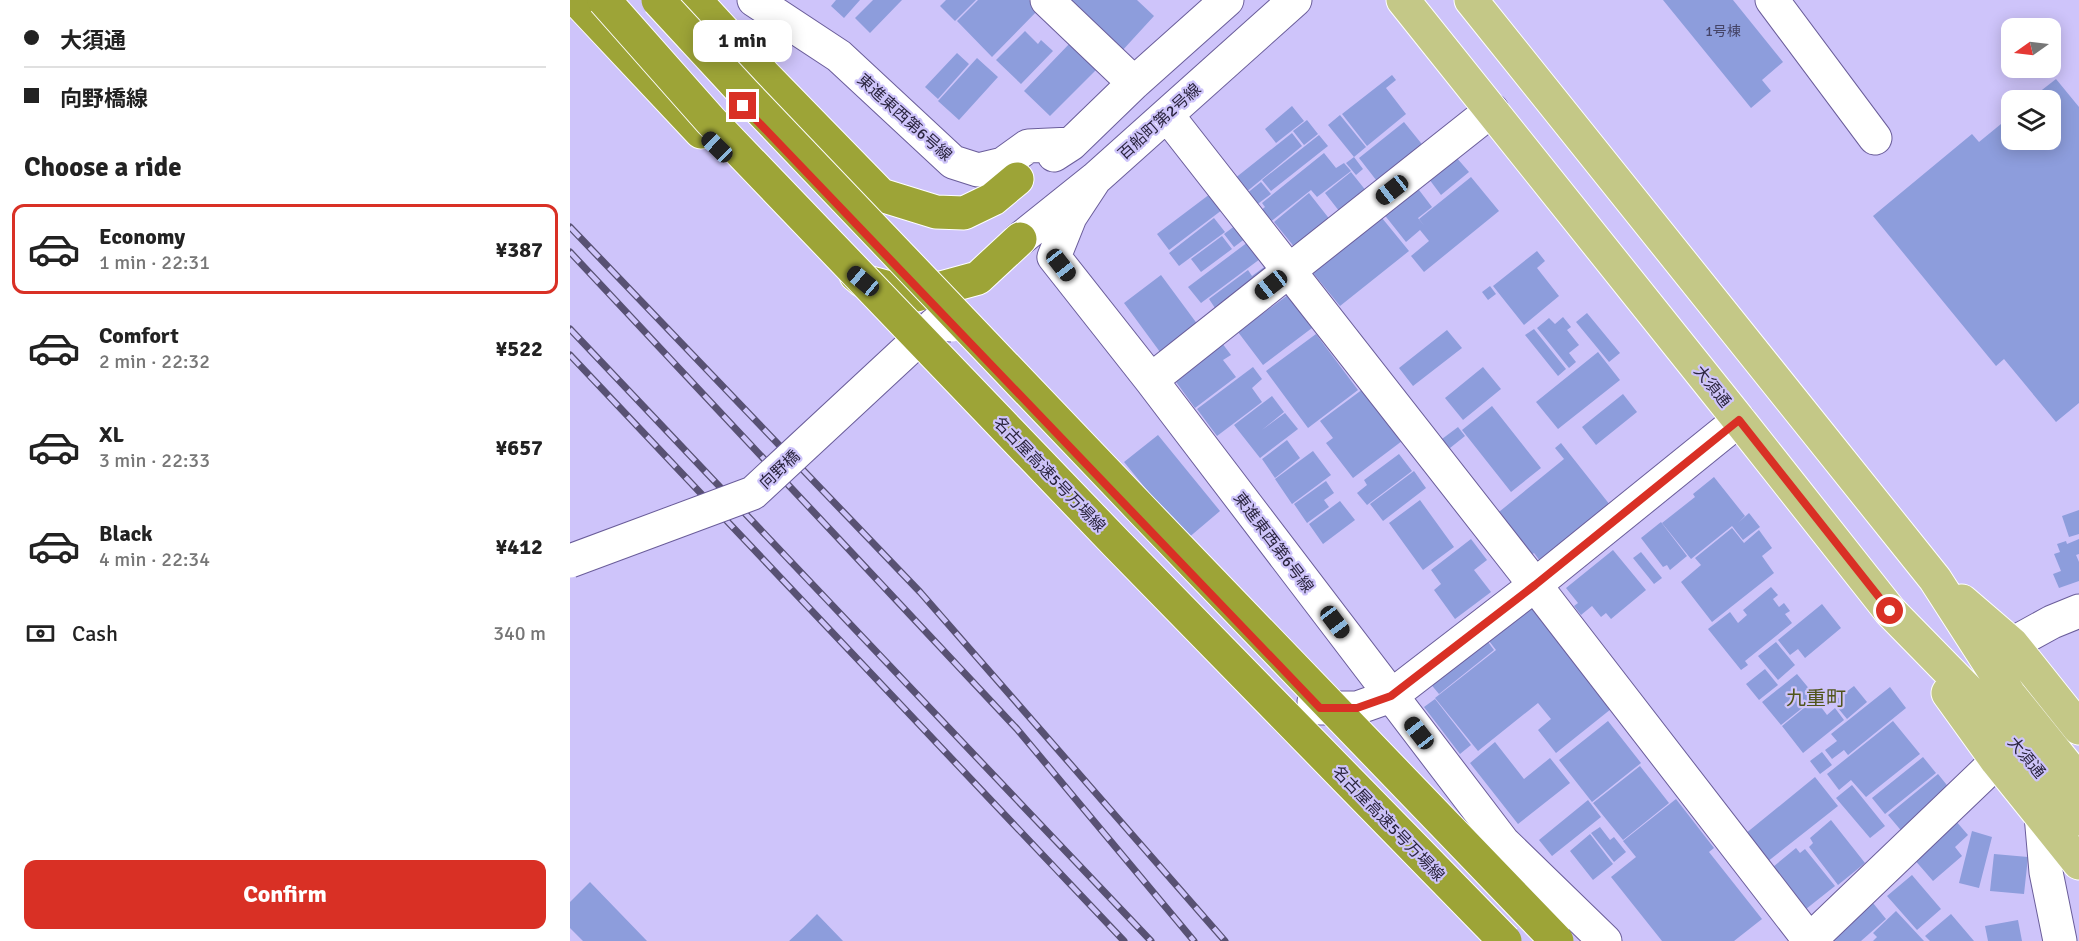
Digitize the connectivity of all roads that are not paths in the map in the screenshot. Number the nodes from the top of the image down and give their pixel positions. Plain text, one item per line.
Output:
1 (577, 0) edge
2 (604, 0) edge
3 (645, 0) edge
4 (658, 0) edge
5 (696, 0) edge
6 (754, 0) edge
7 (1047, 0) edge
8 (1227, 0) edge
9 (1295, 0) edge
10 (1403, 0) edge
11 (1471, 0) edge
12 (1772, 0) edge
13 (1134, 83) junction
14 (1492, 110) junction
15 (1167, 115) junction
16 (1875, 138) dead end
17 (1071, 144) junction
18 (1095, 178) junction
19 (1017, 179) joint
20 (1020, 239) joint
21 (1288, 271) junction
22 (952, 325) junction
23 (1151, 380) junction
24 (1739, 420) junction
25 (570, 561) edge
26 (1935, 579) junction
27 (1535, 585) junction
28 (1890, 611) junction
29 (2079, 611) edge
30 (2012, 644) junction
31 (1391, 696) junction
32 (1999, 703) junction
33 (2079, 728) edge
34 (1997, 761) junction
35 (2079, 781) edge
36 (2041, 815) junction
37 (2079, 819) edge
38 (2079, 863) edge
39 (1505, 941) edge
40 (1557, 941) edge
41 (1605, 941) edge
42 (1809, 941) edge
43 (2060, 941) edge

1 - 20 highway
2 - 39 highway, 名古屋高速5号万場線, bridge
3 - 22 street
4 - 40 highway, bridge
5 - 19 highway
6 - 17 street, 東進東西第6号線
7 - 13 street
8 - 13 street
9 - 15 street, 百船町第2号線
10 - 14 main road, 大須通
11 - 26 main road, 大須通
12 - 16 street
13 - 17 street
14 - 21 street
14 - 24 main road, 大須通
15 - 18 street, 百船町第2号線
15 - 21 street
17 - 19 street
18 - 20 street, 百船町第2号線
18 - 23 street, 東進東西第6号線
21 - 23 street
21 - 27 street
22 - 25 street, 向野橋, bridge
22 - 31 street, bridge
23 - 31 street, 東進東西第6号線
24 - 27 street
24 - 28 main road, 大須通
26 - 30 main road
26 - 32 main road, 大須通
27 - 31 street
27 - 42 street
28 - 32 main road, 大須通
28 - 34 main road
29 - 30 street
30 - 33 main road
31 - 41 street, 東進東西第6号線
32 - 35 main road, 大須通
32 - 37 main road, 大須通
34 - 36 main road
34 - 42 street
36 - 38 main road
36 - 43 street

